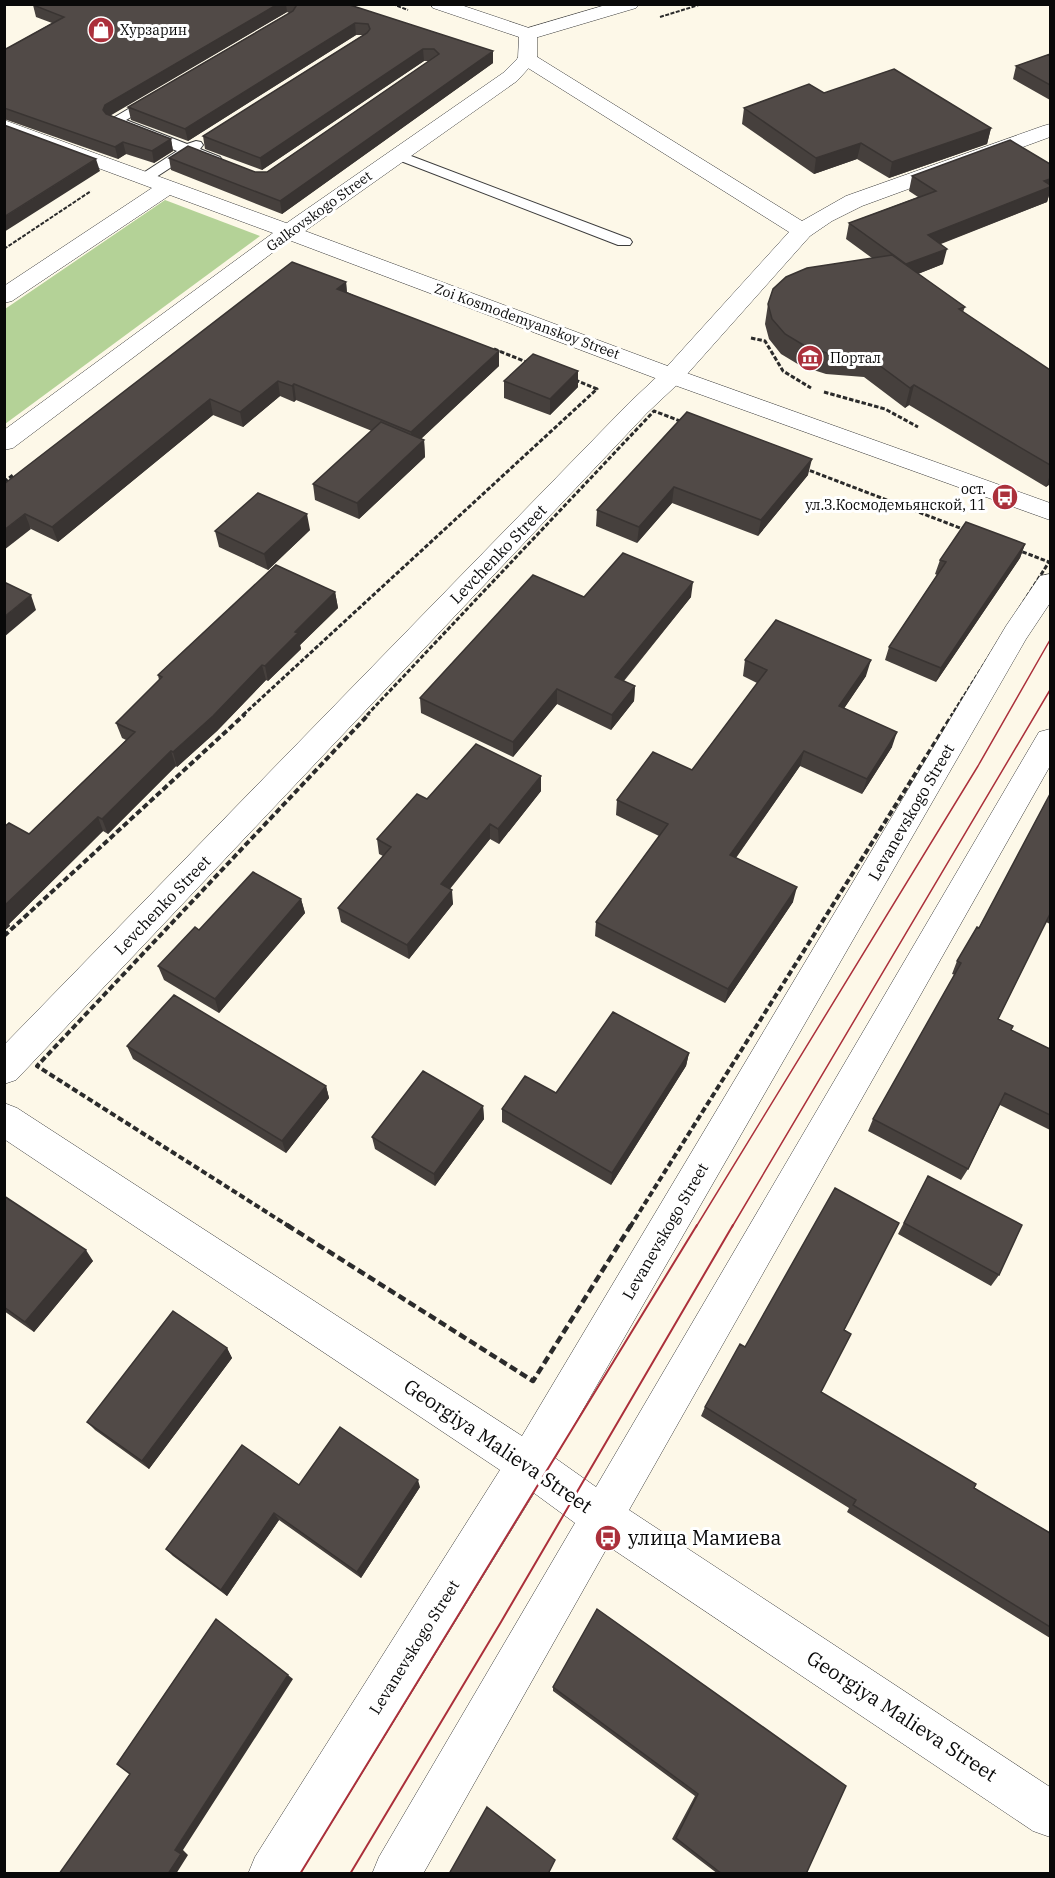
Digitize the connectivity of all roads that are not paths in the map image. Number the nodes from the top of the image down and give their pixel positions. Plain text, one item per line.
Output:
1 (439, 4) edge
2 (630, 4) edge
3 (528, 34) junction
4 (527, 59) junction
5 (166, 91) edge
6 (4, 126) edge
7 (1050, 130) edge
8 (208, 138) edge
9 (189, 150) junction
10 (398, 155) junction
11 (231, 167) edge
12 (145, 178) junction
13 (168, 187) junction
14 (802, 231) junction
15 (289, 232) junction
16 (624, 242) dead end
17 (4, 296) edge
18 (672, 376) junction
19 (4, 442) edge
20 (1050, 512) edge
21 (1050, 583) edge
22 (1050, 740) edge
23 (4, 1069) edge
24 (4, 1119) edge
25 (528, 1464) junction
26 (603, 1518) junction
27 (1050, 1814) edge
28 (272, 1874) edge
29 (396, 1874) edge

1 - 3 street
2 - 3 street
3 - 4 street
4 - 10 street, Galkovskogo Street
4 - 14 street
5 - 9 lane
6 - 12 street, Zoi Kosmodemyanskoy Street
7 - 14 street, Levchenko Street
8 - 9 lane
9 - 11 lane
9 - 12 lane
10 - 15 street, Galkovskogo Street
10 - 16 lane
12 - 13 street, Zoi Kosmodemyanskoy Street
13 - 15 street, Zoi Kosmodemyanskoy Street
13 - 17 street
14 - 18 street, Levchenko Street
15 - 18 street, Zoi Kosmodemyanskoy Street
15 - 19 street, Galkovskogo Street
18 - 20 street, Zoi Kosmodemyanskoy Street
18 - 23 street, Levchenko Street
21 - 25 street, Levanevskogo Street
22 - 26 street
24 - 25 street, Georgiya Malieva Street
25 - 26 street, Georgiya Malieva Street
25 - 28 street, Levanevskogo Street
26 - 27 street, Georgiya Malieva Street
26 - 29 street

